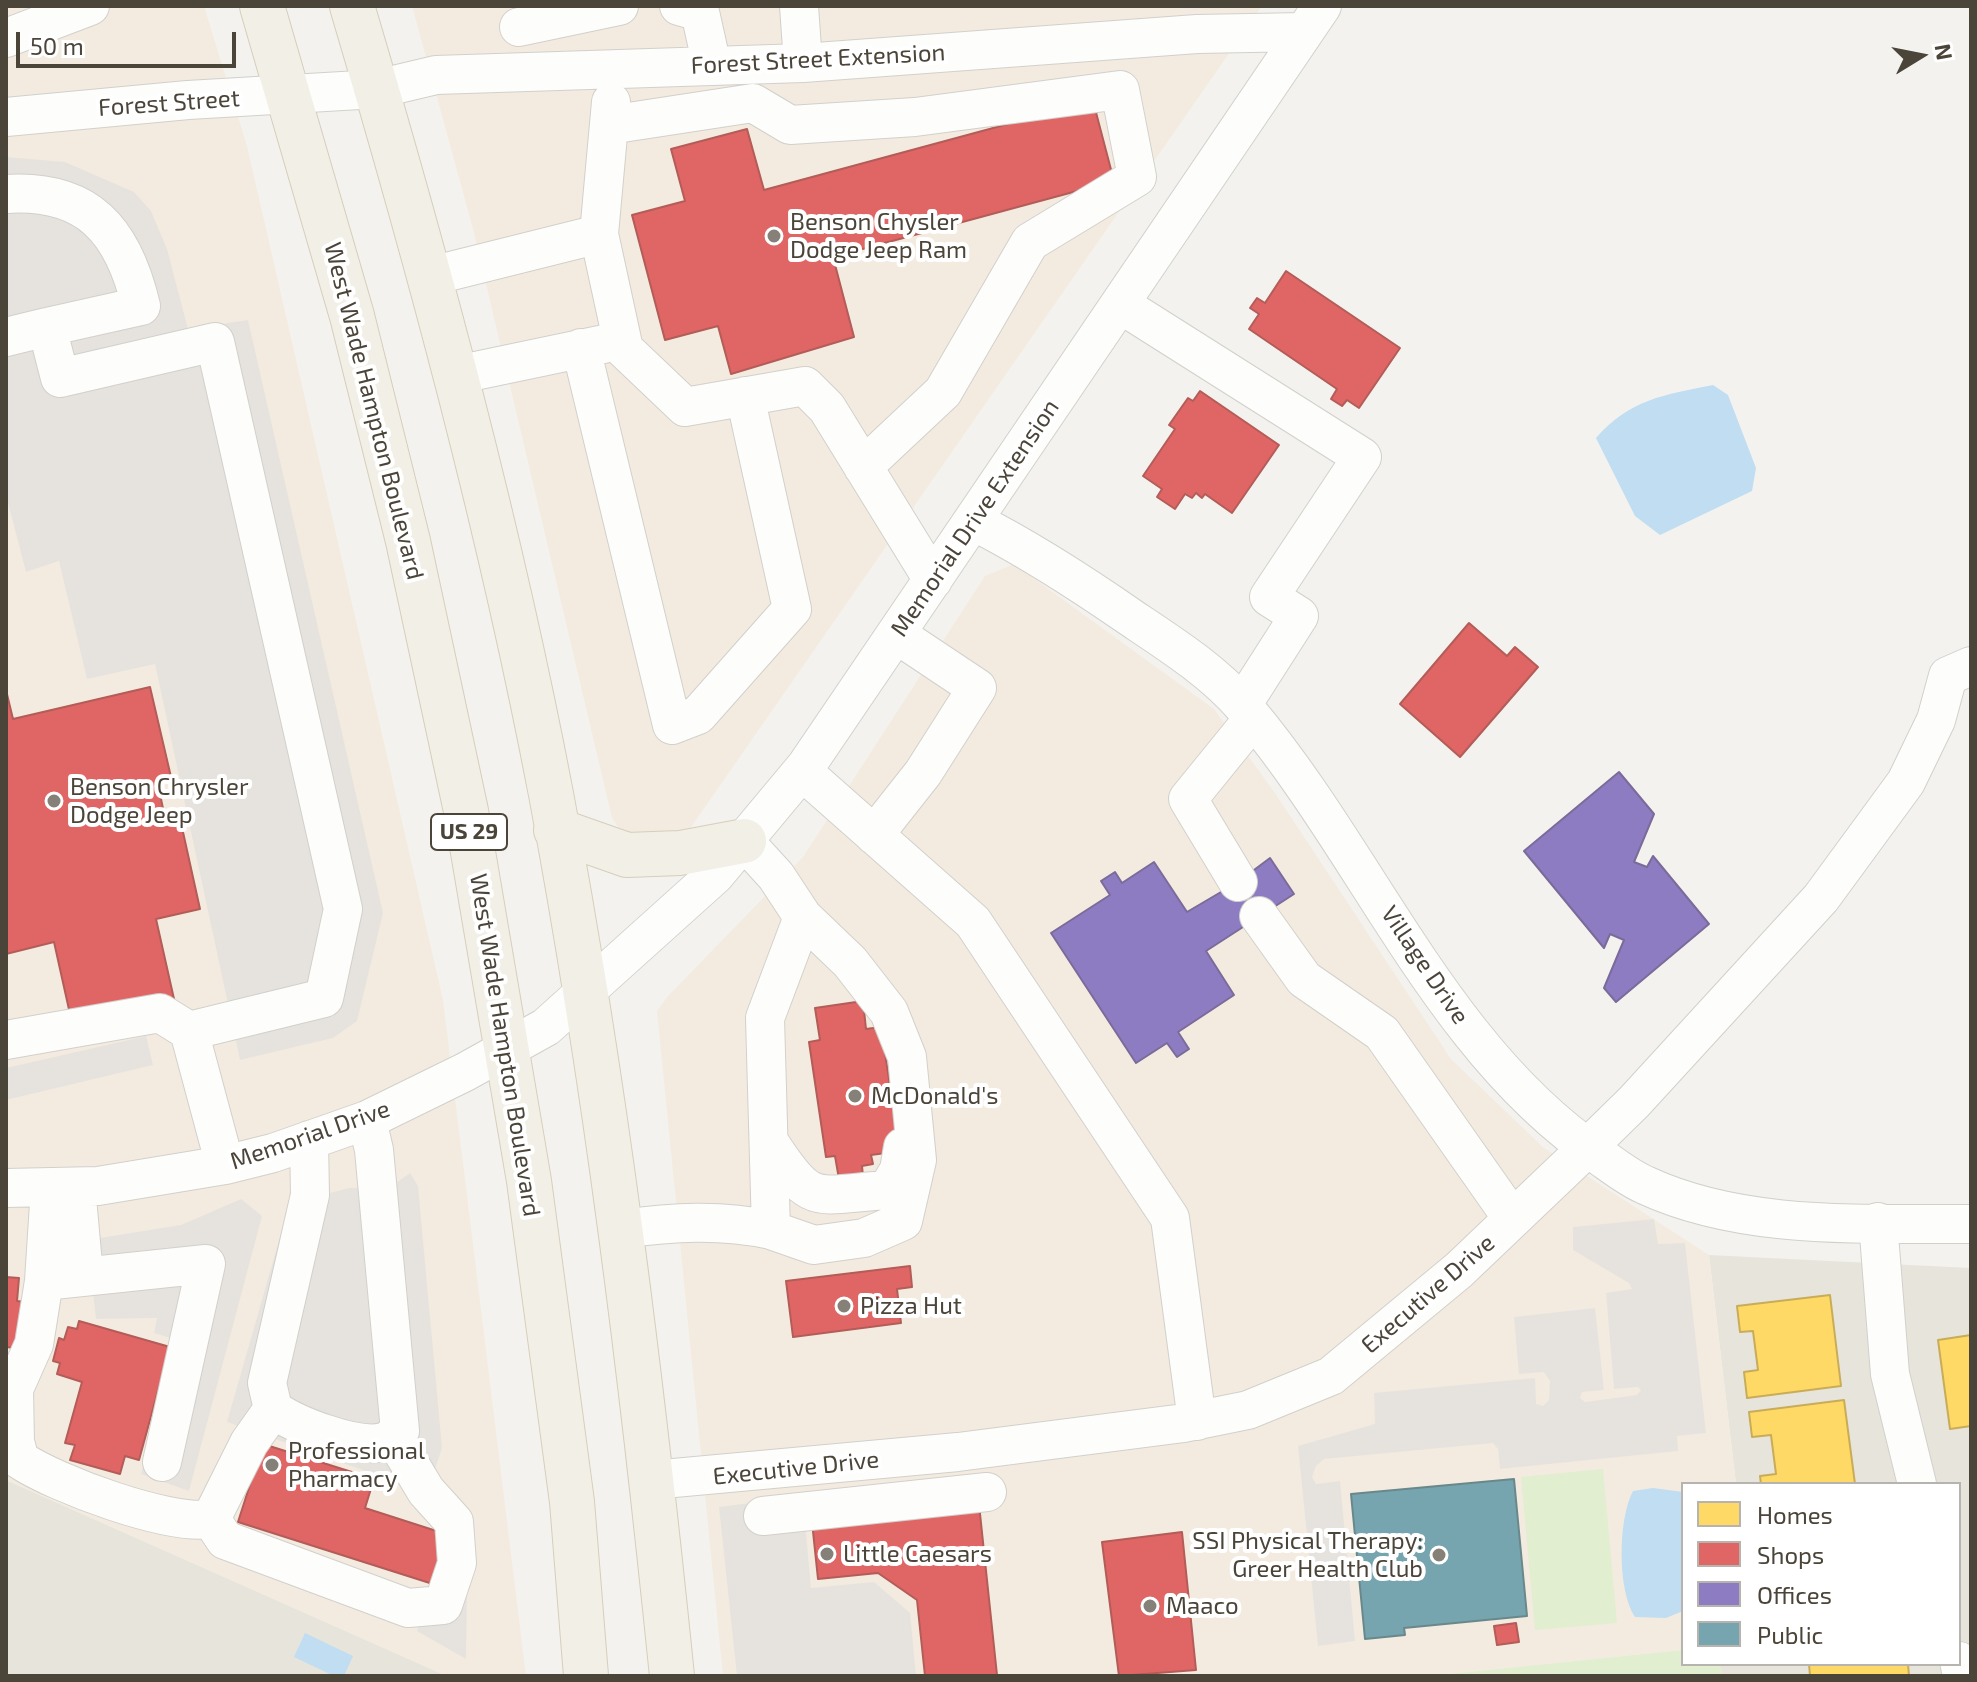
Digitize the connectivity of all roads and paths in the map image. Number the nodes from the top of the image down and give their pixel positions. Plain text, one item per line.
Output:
1 (90, 6) edge
2 (262, 6) edge
3 (352, 6) edge
4 (619, 6) edge
5 (679, 6) edge
6 (799, 6) edge
7 (516, 17) edge
8 (1313, 19) edge
9 (6, 38) edge
10 (803, 63) junction
11 (712, 66) junction
12 (614, 69) junction
13 (527, 72) junction
14 (377, 89) junction
15 (332, 92) joint
16 (288, 94) junction
17 (6, 117) edge
18 (609, 125) junction
19 (6, 194) edge
20 (599, 234) junction
21 (431, 276) junction
22 (1120, 304) junction
23 (47, 327) junction
24 (6, 337) edge
25 (622, 340) junction
26 (581, 348) junction
27 (456, 375) junction
28 (745, 396) junction
29 (863, 467) junction
30 (973, 521) junction
31 (933, 580) junction
32 (896, 634) junction
33 (1960, 671) edge
34 (1248, 712) junction
35 (802, 771) junction
36 (556, 830) junction
37 (874, 835) junction
38 (744, 841) junction
39 (1238, 882) dead end
40 (1259, 916) dead end
41 (803, 917) junction
42 (584, 993) junction
43 (889, 1012) junction
44 (189, 1031) junction
45 (6, 1040) edge
46 (505, 1049) junction
47 (367, 1120) junction
48 (309, 1140) junction
49 (1587, 1148) junction
50 (771, 1158) junction
51 (225, 1165) junction
52 (63, 1187) junction
53 (6, 1188) edge
54 (1512, 1218) junction
55 (1878, 1222) junction
56 (1971, 1224) edge
57 (622, 1229) junction
58 (771, 1230) junction
59 (84, 1276) junction
60 (44, 1281) junction
61 (10, 1388) edge
62 (273, 1409) junction
63 (1197, 1421) junction
64 (393, 1436) junction
65 (162, 1462) dead end
66 (652, 1480) junction
67 (1917, 1482) edge
68 (987, 1492) dead end
69 (763, 1516) dead end
70 (211, 1519) junction
71 (586, 1676) edge
72 (672, 1676) edge

1 - 9 street
2 - 16 main road, West Wade Hampton Boulevard / US 29
3 - 14 main road
4 - 7 street
5 - 11 street
6 - 10 street
7 - 13 street
8 - 10 street, Forest Street Extension
8 - 22 street, Memorial Drive Extension
10 - 11 street, Forest Street Extension
11 - 12 street, Forest Street Extension
12 - 13 street, Forest Street Extension
12 - 18 street
13 - 14 street, Forest Street Extension
14 - 15 street, Forest Street Extension
14 - 21 main road
15 - 16 street, Forest Street
16 - 17 street, Forest Street
16 - 46 main road, West Wade Hampton Boulevard / US 29
18 - 20 street
18 - 29 street
19 - 23 street
20 - 21 street
20 - 25 street
21 - 27 main road
22 - 30 street, Memorial Drive Extension
22 - 34 street
23 - 24 street
23 - 44 street
25 - 26 street
25 - 28 street
26 - 27 street
26 - 28 street
27 - 36 main road
28 - 29 street
29 - 31 street
30 - 31 street, Memorial Drive Extension
30 - 34 street, Village Drive
31 - 32 street, Memorial Drive Extension
32 - 35 street, Memorial Drive Extension
32 - 37 street
33 - 49 street, Executive Drive
34 - 39 street
34 - 49 street, Village Drive
35 - 37 street
35 - 38 street, Memorial Drive Extension
36 - 38 main road
36 - 42 main road
37 - 63 street
38 - 41 street
38 - 42 street, Memorial Drive Extension
40 - 54 street
41 - 43 street
41 - 50 street
42 - 46 street, Memorial Drive
42 - 57 main road
43 - 50 street
43 - 58 street
44 - 45 street
44 - 51 street
46 - 47 street, Memorial Drive
46 - 71 main road, West Wade Hampton Boulevard / US 29
47 - 48 street, Memorial Drive
47 - 64 street
48 - 51 street, Memorial Drive
48 - 62 street
49 - 54 street, Executive Drive
49 - 55 street, Village Drive
50 - 58 street
51 - 52 street, Memorial Drive
52 - 53 street, Memorial Drive
52 - 59 street
52 - 60 street
54 - 63 street, Executive Drive
55 - 56 street, Village Drive
55 - 67 street
57 - 58 street
57 - 66 main road
59 - 60 street
59 - 65 street
60 - 61 street
61 - 70 street
62 - 64 street
62 - 70 street
63 - 66 street, Executive Drive
64 - 70 street
66 - 72 main road
68 - 69 street

